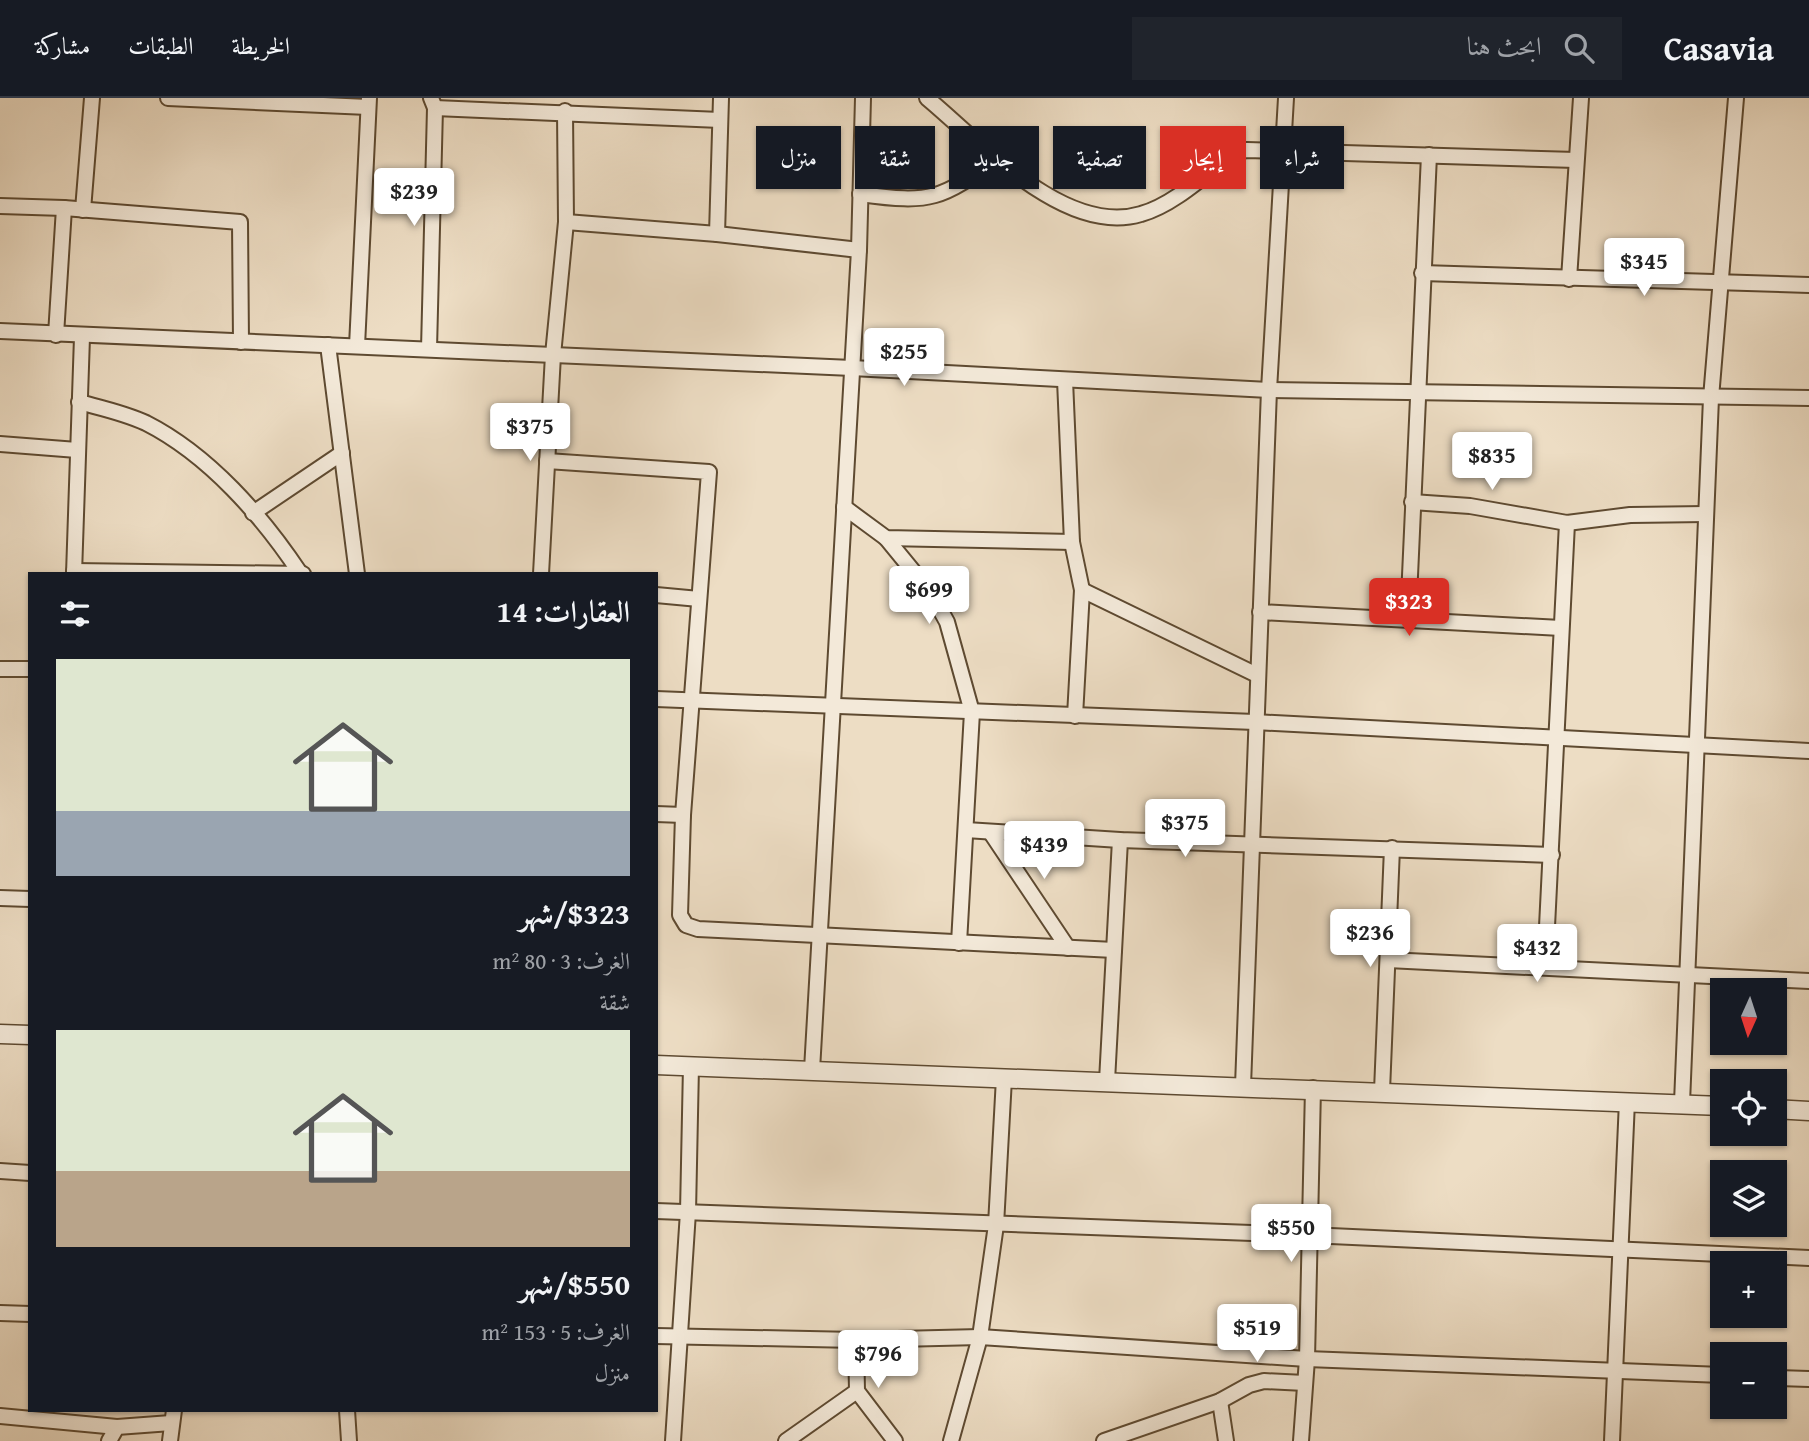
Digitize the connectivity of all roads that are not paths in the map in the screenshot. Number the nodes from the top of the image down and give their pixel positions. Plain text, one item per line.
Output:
1 (92, 98) edge
2 (168, 98) edge
3 (721, 98) edge
4 (863, 98) edge
5 (927, 98) edge
6 (1286, 98) edge
7 (1581, 98) edge
8 (1736, 98) edge
9 (368, 103) edge
10 (433, 103) edge
11 (565, 111) junction
12 (720, 120) junction
13 (961, 126) edge
14 (1283, 126) edge
15 (1260, 150) edge
16 (1344, 152) edge
17 (1429, 155) junction
18 (1576, 160) junction
19 (953, 189) edge
20 (1037, 189) edge
21 (1279, 189) edge
22 (860, 194) junction
23 (0, 206) edge
24 (64, 208) junction
25 (83, 210) junction
26 (566, 222) junction
27 (717, 234) junction
28 (859, 250) junction
29 (1422, 273) junction
30 (1569, 279) junction
31 (1721, 282) junction
32 (1809, 285) edge
33 (0, 331) edge
34 (55, 335) junction
35 (82, 337) junction
36 (242, 342) junction
37 (328, 345) junction
38 (357, 346) junction
39 (429, 349) junction
40 (553, 355) junction
41 (852, 368) junction
42 (1065, 380) junction
43 (1269, 390) junction
44 (1417, 395) junction
45 (1711, 398) junction
46 (1809, 398) edge
47 (79, 401) junction
48 (0, 444) edge
49 (77, 450) junction
50 (342, 453) junction
51 (547, 461) junction
52 (1412, 502) junction
53 (844, 507) junction
54 (253, 513) junction
55 (1706, 514) junction
56 (1567, 523) junction
57 (886, 538) junction
58 (1072, 542) junction
59 (74, 572) edge
60 (300, 572) edge
61 (357, 572) edge
62 (541, 572) edge
63 (1082, 590) junction
64 (658, 595) edge
65 (699, 599) junction
66 (1260, 612) junction
67 (1408, 620) junction
68 (1560, 628) junction
69 (0, 669) edge
70 (28, 669) edge
71 (1257, 675) junction
72 (658, 699) edge
73 (691, 701) junction
74 (833, 707) junction
75 (972, 712) junction
76 (1074, 716) junction
77 (1255, 722) junction
78 (1556, 738) junction
79 (1697, 745) junction
80 (1809, 751) edge
81 (658, 814) edge
82 (683, 815) junction
83 (966, 830) junction
84 (991, 833) junction
85 (1120, 839) junction
86 (1252, 843) junction
87 (1392, 848) junction
88 (1552, 855) junction
89 (0, 898) edge
90 (28, 899) edge
91 (818, 937) junction
92 (959, 943) junction
93 (1068, 948) junction
94 (1114, 950) junction
95 (1388, 960) junction
96 (1545, 967) junction
97 (1687, 975) junction
98 (1809, 981) edge
99 (0, 1034) edge
100 (28, 1035) edge
101 (658, 1065) edge
102 (691, 1066) junction
103 (812, 1070) junction
104 (1004, 1078) junction
105 (1107, 1081) junction
106 (1242, 1086) junction
107 (1313, 1088) junction
108 (1382, 1091) junction
109 (1628, 1101) junction
110 (1682, 1103) junction
111 (1710, 1105) edge
112 (1787, 1110) edge
113 (1809, 1111) edge
114 (0, 1171) edge
115 (28, 1173) edge
116 (658, 1210) edge
117 (688, 1212) junction
118 (996, 1225) junction
119 (1309, 1235) junction
120 (1623, 1250) junction
121 (1809, 1258) edge
122 (0, 1313) edge
123 (28, 1314) edge
124 (658, 1336) edge
125 (680, 1338) junction
126 (980, 1338) junction
127 (856, 1340) junction
128 (1307, 1359) junction
129 (1616, 1370) junction
130 (1710, 1374) edge
131 (1787, 1378) edge
132 (1809, 1379) edge
133 (1305, 1383) junction
134 (857, 1391) junction
135 (1220, 1401) junction
136 (347, 1412) edge
137 (0, 1416) edge
138 (172, 1417) edge
139 (117, 1427) junction
140 (109, 1441) edge
141 (170, 1441) edge
142 (349, 1441) edge
143 (673, 1441) edge
144 (786, 1441) edge
145 (895, 1441) edge
146 (951, 1441) edge
147 (1104, 1441) edge
148 (1226, 1441) edge
149 (1301, 1441) edge
150 (1612, 1441) edge

1 - 25 street
2 - 9 street
3 - 12 street
4 - 22 street
5 - 13 street
6 - 14 street
7 - 18 street
8 - 31 street
9 - 38 street
10 - 11 street
10 - 39 street
11 - 12 street
11 - 26 street
12 - 27 street
15 - 20 street
16 - 17 street
17 - 18 street
17 - 29 street
18 - 30 street
19 - 22 street
21 - 43 street
22 - 28 street
23 - 24 street
24 - 25 street
24 - 34 street
25 - 36 street
26 - 27 street
26 - 40 street
27 - 28 street
28 - 41 street
29 - 30 street
29 - 44 street
30 - 31 street
31 - 32 street
31 - 45 street
33 - 34 street
34 - 35 street
35 - 36 street
35 - 47 street
36 - 37 street
37 - 38 street
37 - 50 street
38 - 39 street
39 - 40 street
40 - 41 street
40 - 51 street
41 - 42 street
41 - 53 street
42 - 43 street
42 - 58 street
43 - 44 street
43 - 66 street
44 - 45 street
44 - 52 street
45 - 46 street
45 - 55 street
47 - 49 street
47 - 54 street
48 - 49 street
49 - 59 street
50 - 54 street
50 - 61 street
51 - 62 street
51 - 65 street
52 - 56 street
52 - 67 street
53 - 57 street
53 - 74 street
54 - 60 street
55 - 56 street
55 - 79 street
56 - 68 street
57 - 58 street
57 - 75 street
58 - 63 street
63 - 71 street
63 - 76 street
64 - 65 street
65 - 73 street
66 - 67 street
66 - 71 street
67 - 68 street
68 - 78 street
69 - 70 street
71 - 77 street
72 - 73 street
73 - 74 street
73 - 82 street
74 - 75 street
74 - 91 street
75 - 76 street
75 - 83 street
76 - 77 street
77 - 78 street
77 - 86 street
78 - 79 street
78 - 88 street
79 - 80 street
79 - 97 street
81 - 82 street
82 - 91 street
83 - 84 street
83 - 92 street
84 - 85 street
84 - 93 street
85 - 86 street
85 - 94 street
86 - 87 street
86 - 106 street
87 - 88 street
87 - 95 street
88 - 96 street
89 - 90 street
91 - 92 street
91 - 103 street
92 - 93 street
93 - 94 street
94 - 105 street
95 - 96 street
95 - 108 street
96 - 97 street
97 - 98 street
97 - 110 street
99 - 100 street
101 - 102 street
102 - 103 street
102 - 117 street
103 - 104 street
104 - 105 street
104 - 118 street
105 - 106 street
106 - 107 street
107 - 108 street
107 - 119 street
108 - 109 street
109 - 110 street
109 - 120 street
110 - 111 street
112 - 113 street
114 - 115 street
116 - 117 street
117 - 118 street
117 - 125 street
118 - 119 street
118 - 126 street
119 - 120 street
119 - 128 street
120 - 121 street
120 - 129 street
122 - 123 street
124 - 125 street
125 - 127 street
125 - 143 street
126 - 127 street
126 - 128 street
126 - 146 street
127 - 134 street
128 - 129 street
128 - 133 street
129 - 130 street
129 - 150 street
131 - 132 street
133 - 135 street
133 - 149 street
134 - 144 street
134 - 145 street
135 - 147 street
135 - 148 street
136 - 142 street
137 - 139 street
138 - 139 street
138 - 141 street
139 - 140 street

